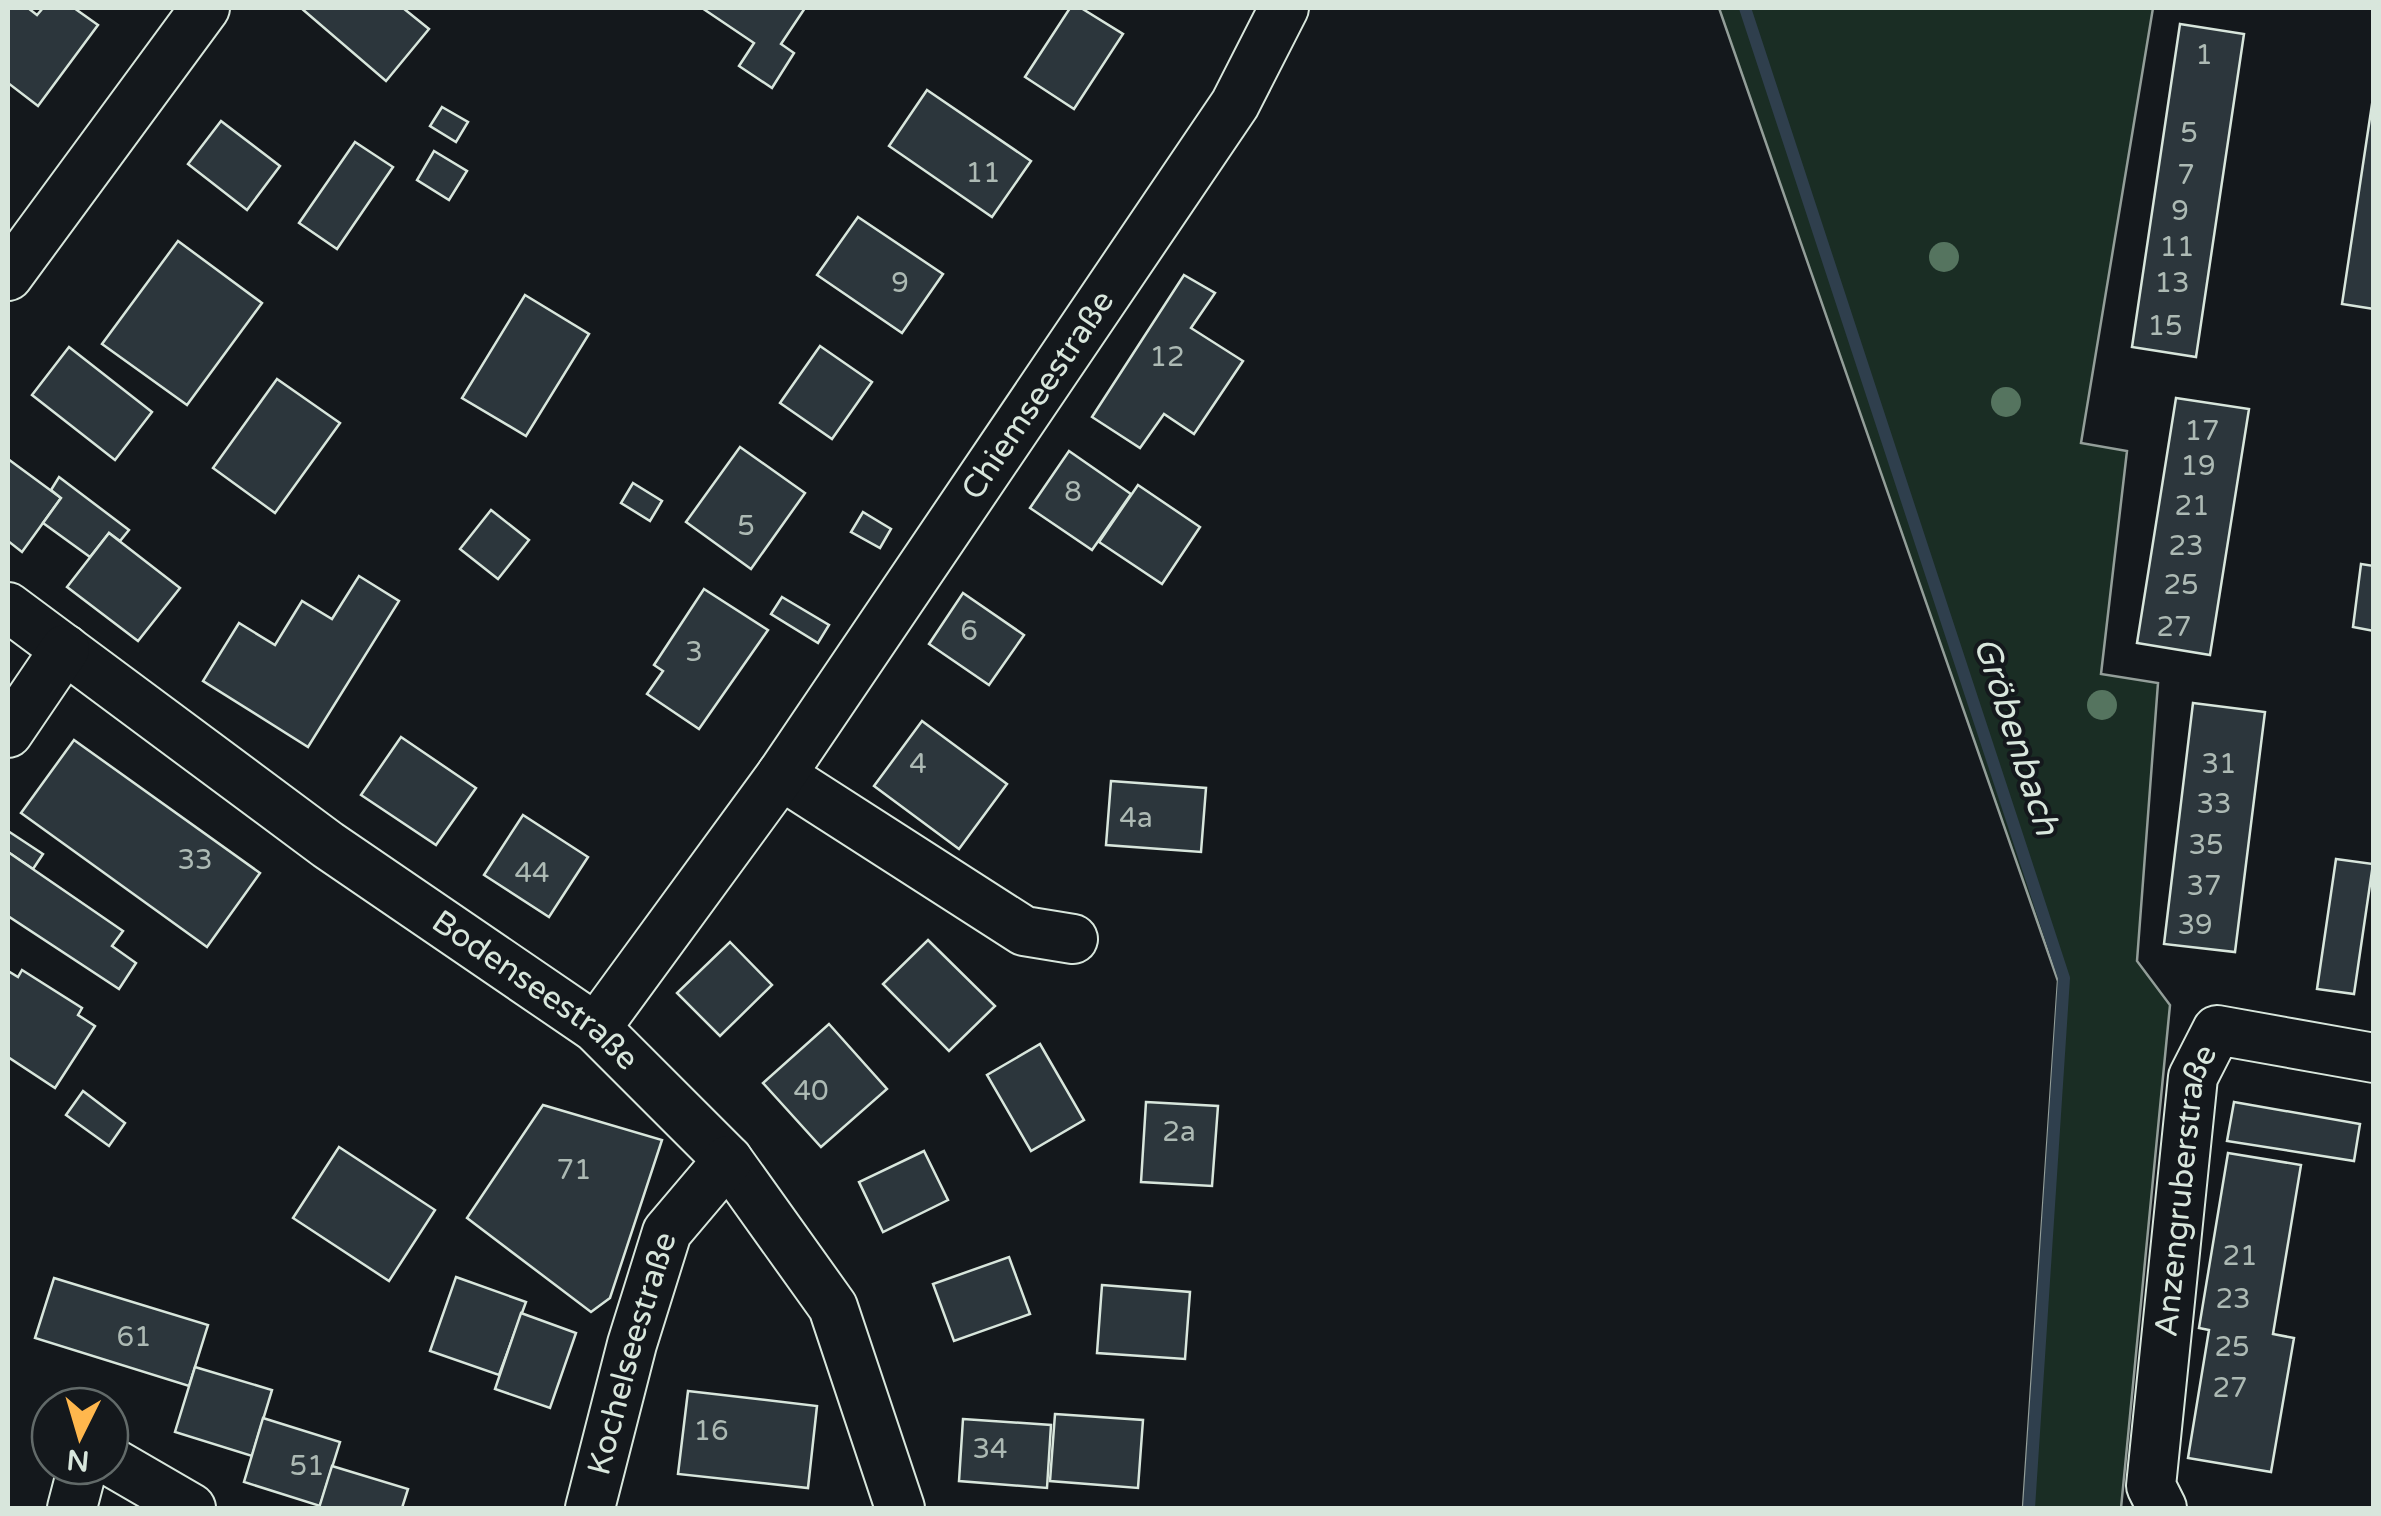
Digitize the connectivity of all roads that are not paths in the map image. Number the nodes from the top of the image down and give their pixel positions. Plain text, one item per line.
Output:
1 (205, 8) edge
2 (1284, 8) edge
3 (8, 276) edge
4 (8, 607) edge
5 (65, 649) junction
6 (8, 733) edge
7 (781, 775) junction
8 (1073, 939) dead end
9 (596, 1028) junction
10 (2373, 1055) edge
11 (728, 1160) junction
12 (130, 1473) edge
13 (191, 1508) edge
14 (590, 1508) edge
15 (900, 1508) edge
16 (2162, 1508) edge

1 - 3 street
2 - 7 street, Chiemseestraße
4 - 5 street, Bodenseestraße
5 - 6 street
5 - 9 street, Bodenseestraße
7 - 8 street
7 - 9 street, Chiemseestraße
9 - 11 street, Bodenseestraße
10 - 16 street, Anzengruberstraße
11 - 14 street, Kochelseestraße
11 - 15 street, Bodenseestraße
12 - 13 street

